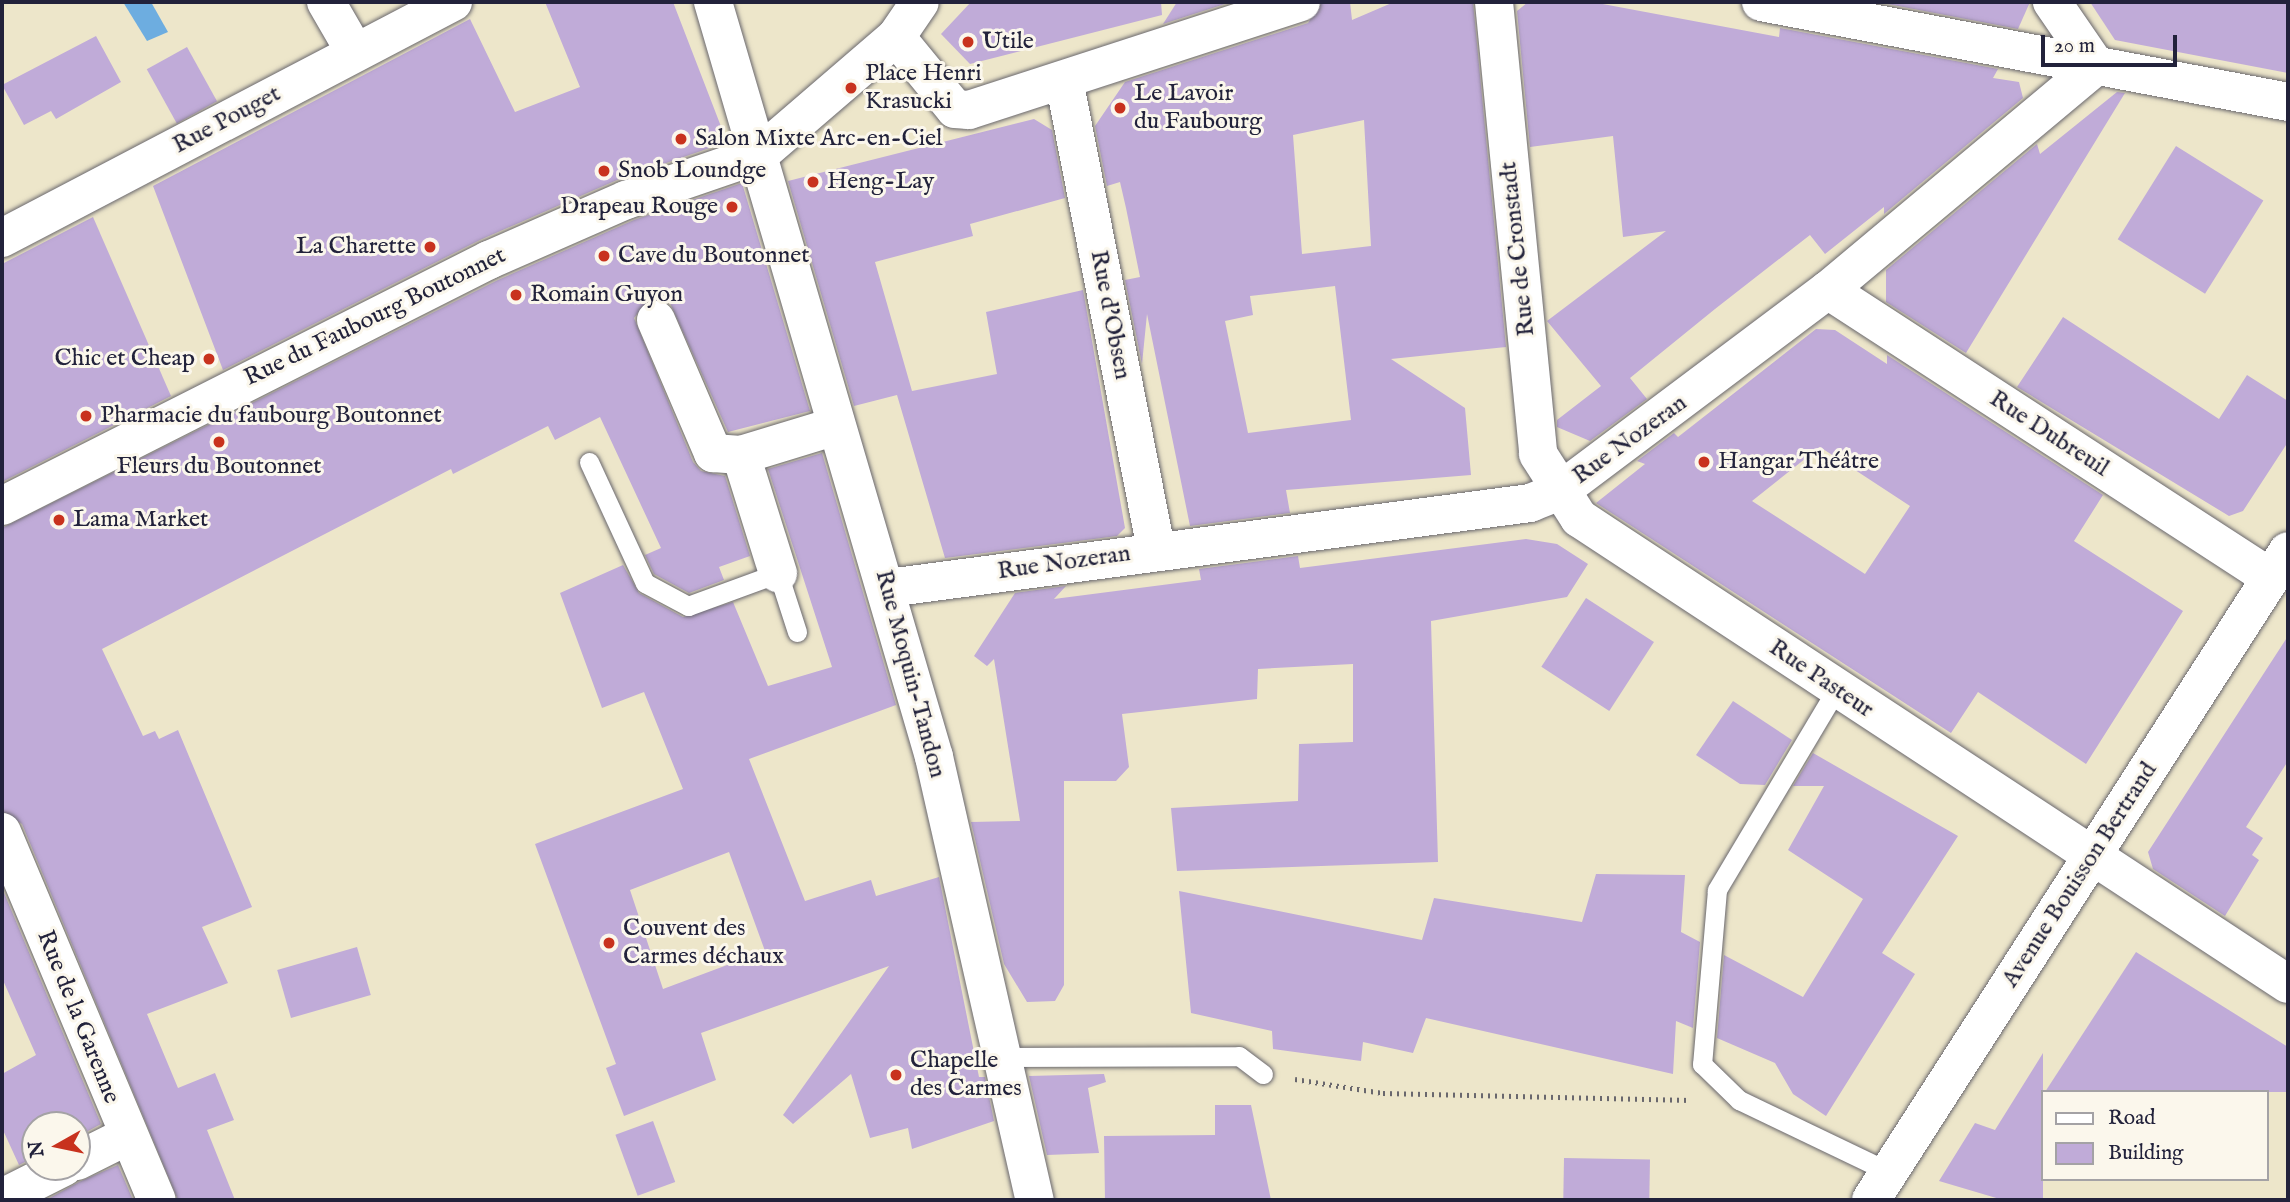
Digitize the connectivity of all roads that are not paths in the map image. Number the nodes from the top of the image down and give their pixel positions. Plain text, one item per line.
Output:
1 (326, 2) edge
2 (453, 2) edge
3 (713, 2) edge
4 (920, 2) edge
5 (1301, 2) edge
6 (1494, 2) edge
7 (1761, 2) edge
8 (2052, 2) edge
9 (896, 37) junction
10 (355, 52) junction
11 (2096, 66) junction
12 (1064, 80) junction
13 (2288, 102) edge
14 (760, 154) junction
15 (2, 238) edge
16 (1828, 290) junction
17 (656, 320) dead end
18 (836, 426) junction
19 (741, 455) junction
20 (589, 463) dead end
21 (1560, 491) junction
22 (2, 506) edge
23 (1156, 550) junction
24 (2280, 564) edge
25 (778, 573) junction
26 (888, 588) junction
27 (797, 632) dead end
28 (1836, 690) junction
29 (2, 832) edge
30 (2092, 857) junction
31 (2288, 984) edge
32 (1002, 1057) junction
33 (1263, 1074) road end
34 (127, 1136) junction
35 (91, 1154) edge
36 (36, 1181) edge
37 (1880, 1186) edge
38 (2, 1198) edge
39 (157, 1200) edge
40 (1035, 1200) edge

1 - 10 street
2 - 10 street, Rue Pouget
3 - 14 street, Rue Moquin-Tandon
4 - 9 street
5 - 12 street
6 - 21 street, Rue de Cronstadt
7 - 11 street
8 - 11 street
9 - 12 street
9 - 14 street
10 - 15 street, Rue Pouget
11 - 13 street
11 - 16 street, Rue Nozeran
12 - 23 street, Rue d'Obsen
14 - 18 street, Rue Moquin-Tandon
14 - 22 street, Rue du Faubourg Boutonnet
16 - 21 street, Rue Nozeran
16 - 24 street, Rue Dubreuil
17 - 19 street
18 - 19 street
18 - 26 street, Rue Moquin-Tandon
19 - 25 street
20 - 25 lane
21 - 23 street, Rue Nozeran
21 - 28 street, Rue Pasteur
23 - 26 street, Rue Nozeran
24 - 30 street, Avenue Bouisson Bertrand
25 - 27 lane
26 - 32 street, Rue Moquin-Tandon
28 - 30 street, Rue Pasteur
28 - 37 lane
29 - 34 street, Rue de la Garenne
30 - 31 street, Rue Pasteur
30 - 37 street, Avenue Bouisson Bertrand
32 - 33 lane
32 - 40 street, Rue Moquin-Tandon
34 - 35 street
34 - 39 street, Rue de la Garenne
36 - 38 street

